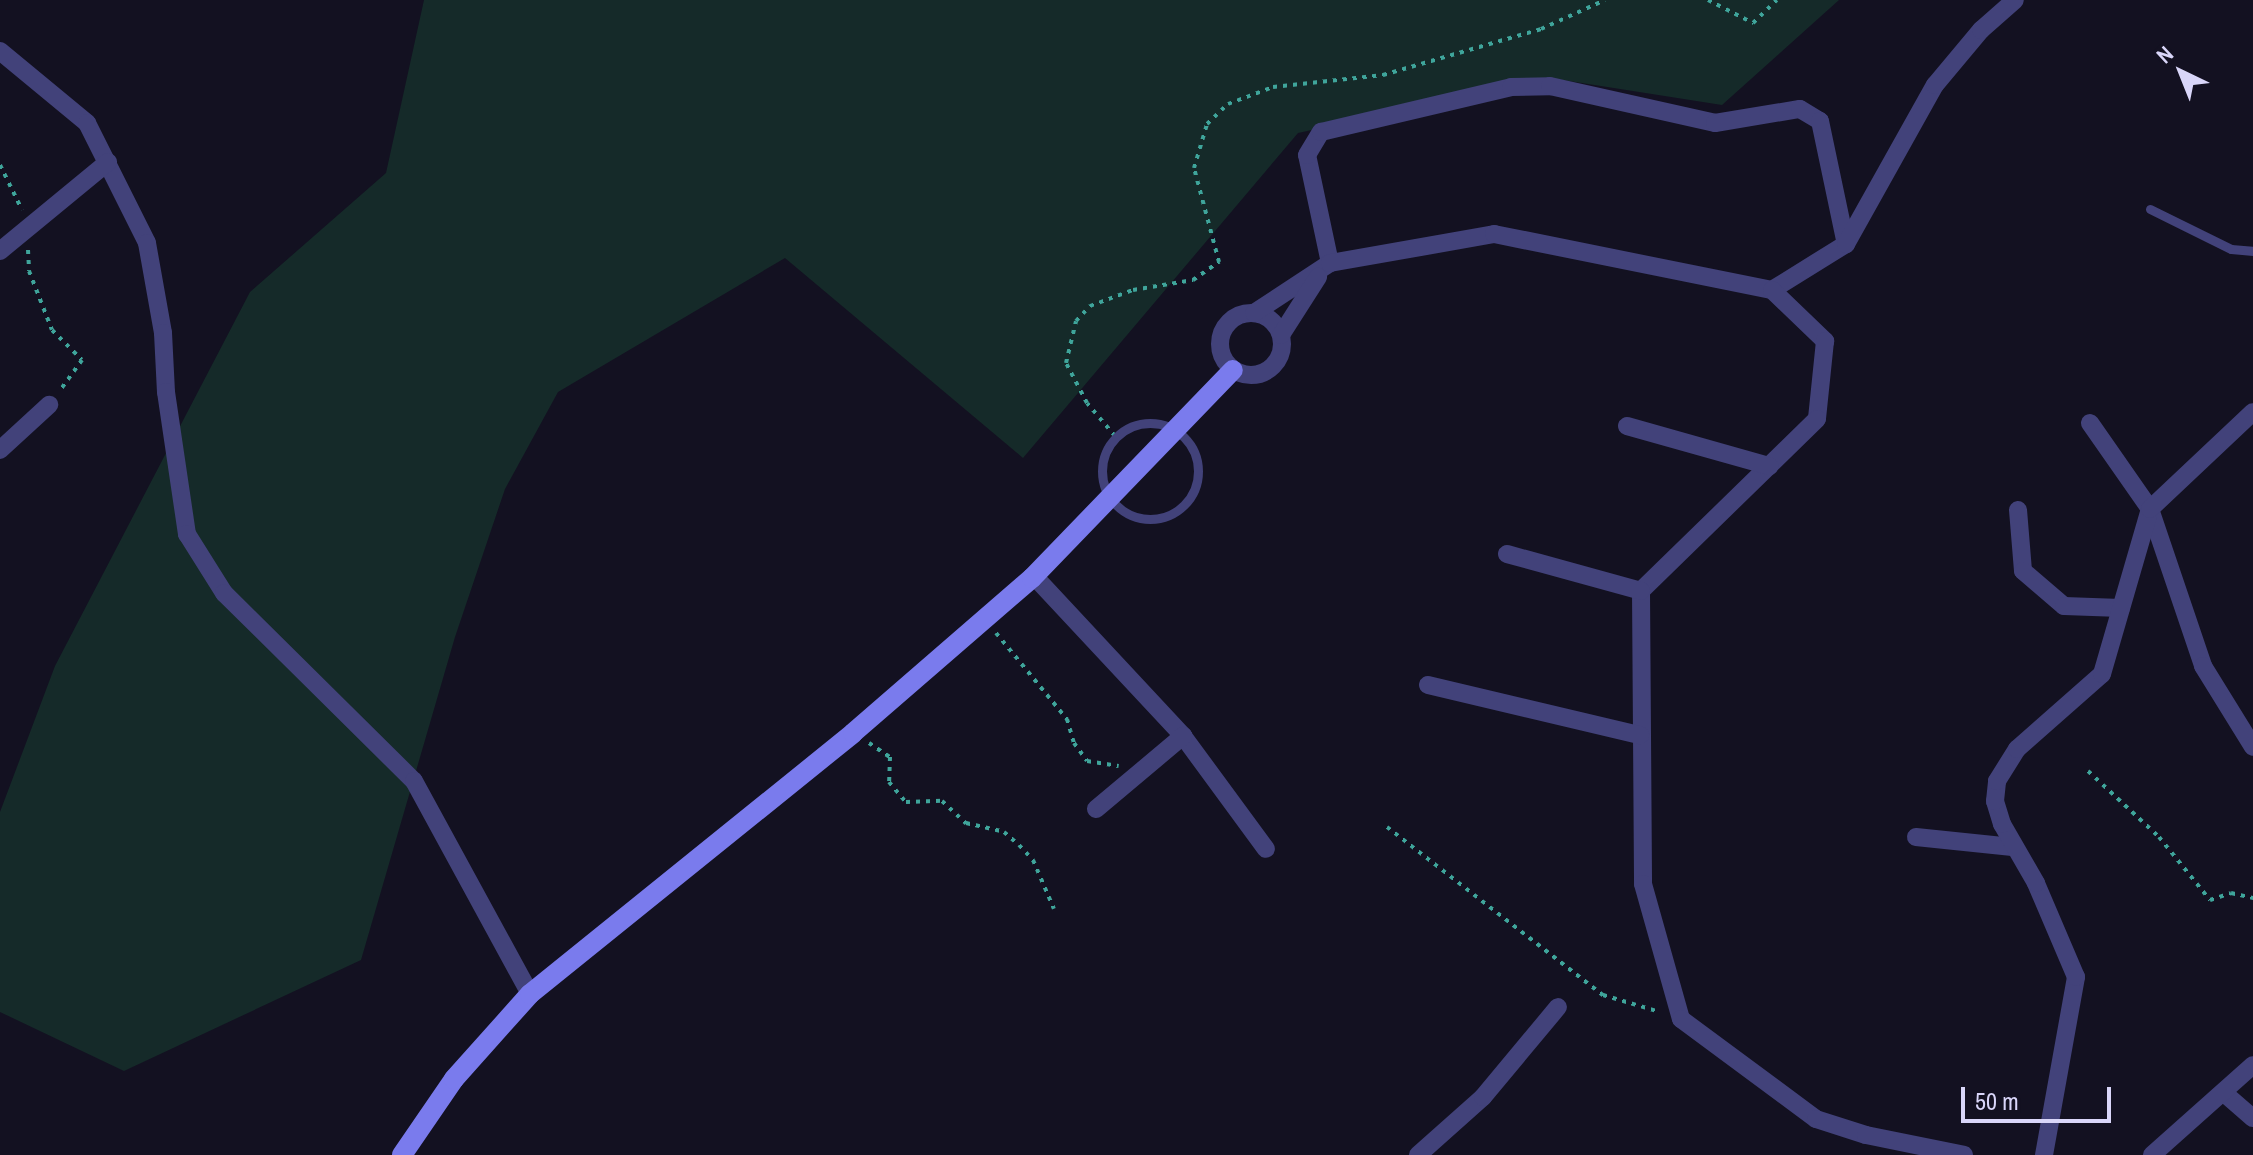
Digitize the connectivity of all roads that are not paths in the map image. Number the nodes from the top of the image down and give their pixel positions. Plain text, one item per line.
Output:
1 (2015, 0) edge
2 (0, 51) edge
3 (108, 162) junction
4 (2150, 209) dead end
5 (1846, 244) junction
6 (0, 251) edge
7 (2253, 251) edge
8 (1326, 267) junction
9 (1772, 290) junction
10 (1254, 313) junction
11 (1281, 335) junction
12 (1233, 370) junction
13 (49, 405) road end
14 (2253, 412) edge
15 (2090, 423) dead end
16 (1627, 426) dead end
17 (1175, 431) junction
18 (0, 450) edge
19 (1769, 466) junction
20 (1111, 497) junction
21 (2150, 509) junction
22 (2018, 510) dead end
23 (1507, 554) dead end
24 (1034, 576) junction
25 (1641, 591) junction
26 (2121, 608) junction
27 (1428, 685) dead end
28 (1640, 735) junction
29 (1183, 736) junction
30 (2250, 736) edge
31 (1096, 809) dead end
32 (1916, 837) dead end
33 (2012, 847) junction
34 (1266, 849) dead end
35 (530, 994) junction
36 (1558, 1007) dead end
37 (2253, 1065) edge
38 (2224, 1093) junction
39 (2253, 1118) edge
40 (402, 1155) edge
41 (1418, 1155) edge
42 (1964, 1155) edge
43 (2044, 1155) edge
44 (2152, 1155) edge

1 - 5 street
2 - 3 street
3 - 6 street
3 - 35 street
4 - 7 lane
5 - 8 street
5 - 9 street
8 - 9 street
8 - 10 street
8 - 11 street
9 - 19 street
10 - 11 street
10 - 12 street
11 - 12 street
12 - 17 street
13 - 18 street
14 - 21 street
15 - 21 street
16 - 19 street
17 - 20 street
17 - 20 lane
17 - 20 lane
19 - 25 street
20 - 24 street
21 - 26 street
21 - 30 street
22 - 26 street
23 - 25 street
24 - 29 street
24 - 35 street
25 - 28 street
26 - 33 street
27 - 28 street
28 - 42 street
29 - 31 street
29 - 34 street
32 - 33 street
33 - 43 street
35 - 40 street
36 - 41 street
37 - 38 street
38 - 39 street
38 - 44 street

